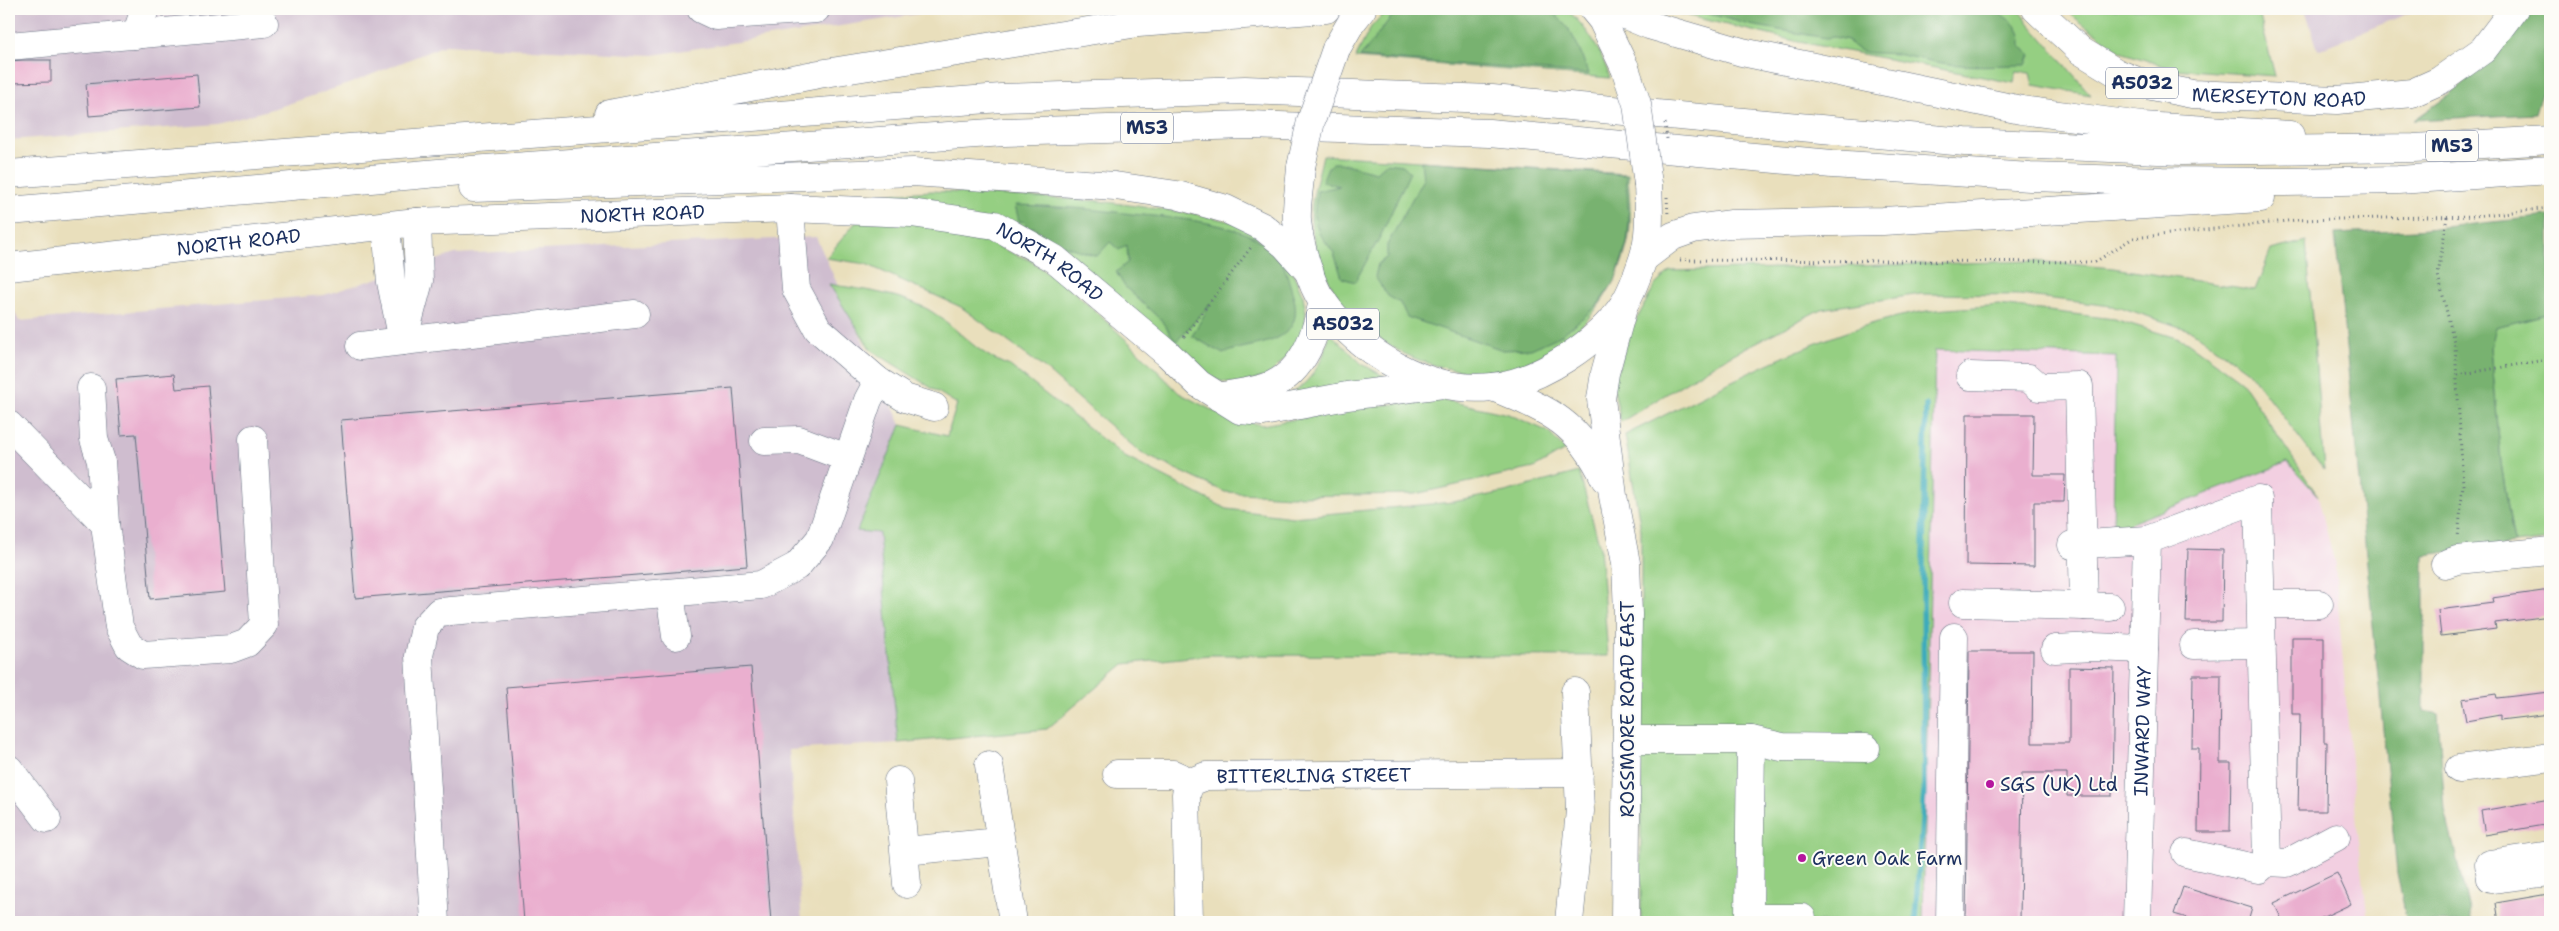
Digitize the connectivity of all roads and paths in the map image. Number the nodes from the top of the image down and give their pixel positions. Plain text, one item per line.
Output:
1 (145, 9) edge
2 (701, 9) edge
3 (816, 9) edge
4 (1326, 9) edge
5 (1362, 9) edge
6 (1593, 9) edge
7 (1610, 9) edge
8 (2036, 9) edge
9 (2514, 9) edge
10 (264, 23) dead end
11 (136, 34) junction
12 (9, 46) edge
13 (472, 140) junction
14 (2550, 140) edge
15 (2280, 142) junction
16 (2550, 170) edge
17 (9, 174) edge
18 (273, 187) junction
19 (2289, 199) junction
20 (790, 208) junction
21 (2550, 208) edge
22 (9, 211) edge
23 (2446, 217) junction
24 (417, 222) junction
25 (386, 226) junction
26 (1263, 227) junction
27 (1644, 258) junction
28 (1672, 261) dead end
29 (9, 267) edge
30 (1310, 273) junction
31 (1323, 302) junction
32 (1624, 304) junction
33 (635, 314) dead end
34 (403, 341) junction
35 (360, 346) dead end
36 (1168, 354) junction
37 (2550, 359) edge
38 (2457, 375) junction
39 (1970, 376) dead end
40 (878, 381) junction
41 (1443, 384) junction
42 (1493, 387) junction
43 (91, 388) dead end
44 (1219, 397) junction
45 (934, 407) dead end
46 (9, 425) edge
47 (253, 439) dead end
48 (764, 441) dead end
49 (847, 458) junction
50 (1609, 481) junction
51 (105, 524) junction
52 (2147, 540) junction
53 (2078, 545) junction
54 (2550, 551) edge
55 (2451, 562) joint
56 (670, 593) junction
57 (1963, 603) dead end
58 (2261, 604) junction
59 (2319, 604) dead end
60 (676, 636) dead end
61 (1954, 636) dead end
62 (2194, 644) dead end
63 (2262, 644) junction
64 (2144, 648) junction
65 (2055, 649) dead end
66 (1575, 692) dead end
67 (1628, 740) junction
68 (1751, 740) junction
69 (1866, 748) dead end
70 (2550, 757) edge
71 (989, 765) dead end
72 (9, 769) edge
73 (2459, 769) dead end
74 (1579, 773) junction
75 (1117, 774) dead end
76 (898, 781) dead end
77 (1191, 782) junction
78 (47, 819) dead end
79 (2336, 837) dead end
80 (999, 842) junction
81 (905, 851) junction
82 (2186, 853) dead end
83 (2267, 862) junction
84 (907, 884) dead end
85 (1802, 918) dead end
86 (1570, 921) edge
87 (436, 922) edge
88 (1013, 922) edge
89 (1189, 922) edge
90 (1625, 922) edge
91 (1950, 922) edge
92 (2137, 922) edge

1 - 11 main road
2 - 3 main road
4 - 13 main road
5 - 30 main road, A5032, bridge
6 - 27 main road, A5032, bridge
7 - 15 main road
8 - 9 main road, MERSEYTON ROAD / A5032
10 - 11 main road
11 - 12 main road
13 - 15 main road, M53
13 - 17 main road, M53
14 - 15 main road, M53
16 - 19 main road, M53
18 - 19 main road, M53
18 - 22 main road, M53
18 - 26 main road
19 - 23 path
19 - 27 main road
19 - 28 path
20 - 24 main road, NORTH ROAD
20 - 36 main road, NORTH ROAD
20 - 40 main road
21 - 23 path
23 - 38 path
24 - 25 main road, NORTH ROAD
24 - 34 main road
25 - 29 main road, NORTH ROAD
25 - 34 main road
26 - 30 main road
26 - 36 path
27 - 32 main road, A5032
30 - 31 main road, A5032
31 - 41 main road, A5032
31 - 44 main road
32 - 42 main road, A5032
32 - 50 main road, ROSSMORE ROAD EAST
33 - 34 main road
34 - 35 main road
36 - 44 main road, NORTH ROAD
37 - 38 path
38 - 55 path
39 - 53 main road
40 - 45 main road
40 - 49 main road
41 - 42 main road, A5032
41 - 44 main road, NORTH ROAD
42 - 50 main road, ROSSMORE ROAD EAST
43 - 51 main road
46 - 51 main road
47 - 51 main road
48 - 49 main road
49 - 56 main road
50 - 67 main road, ROSSMORE ROAD EAST
52 - 53 main road
52 - 58 main road
52 - 64 main road, INWARD WAY
53 - 57 main road
54 - 55 main road
56 - 60 main road
56 - 87 main road
58 - 59 main road
58 - 63 main road
61 - 91 main road
62 - 63 main road
63 - 83 main road
64 - 65 main road
64 - 92 main road, INWARD WAY
66 - 74 main road
67 - 68 main road
67 - 90 main road, ROSSMORE ROAD EAST
68 - 69 main road
68 - 85 main road
70 - 73 main road
71 - 80 main road
72 - 78 main road
74 - 77 main road, BITTERLING STREET
74 - 86 main road
75 - 77 main road
76 - 81 main road
77 - 89 main road, BITTERLING STREET
79 - 83 main road
80 - 81 main road
80 - 88 main road
81 - 84 main road
82 - 83 main road

